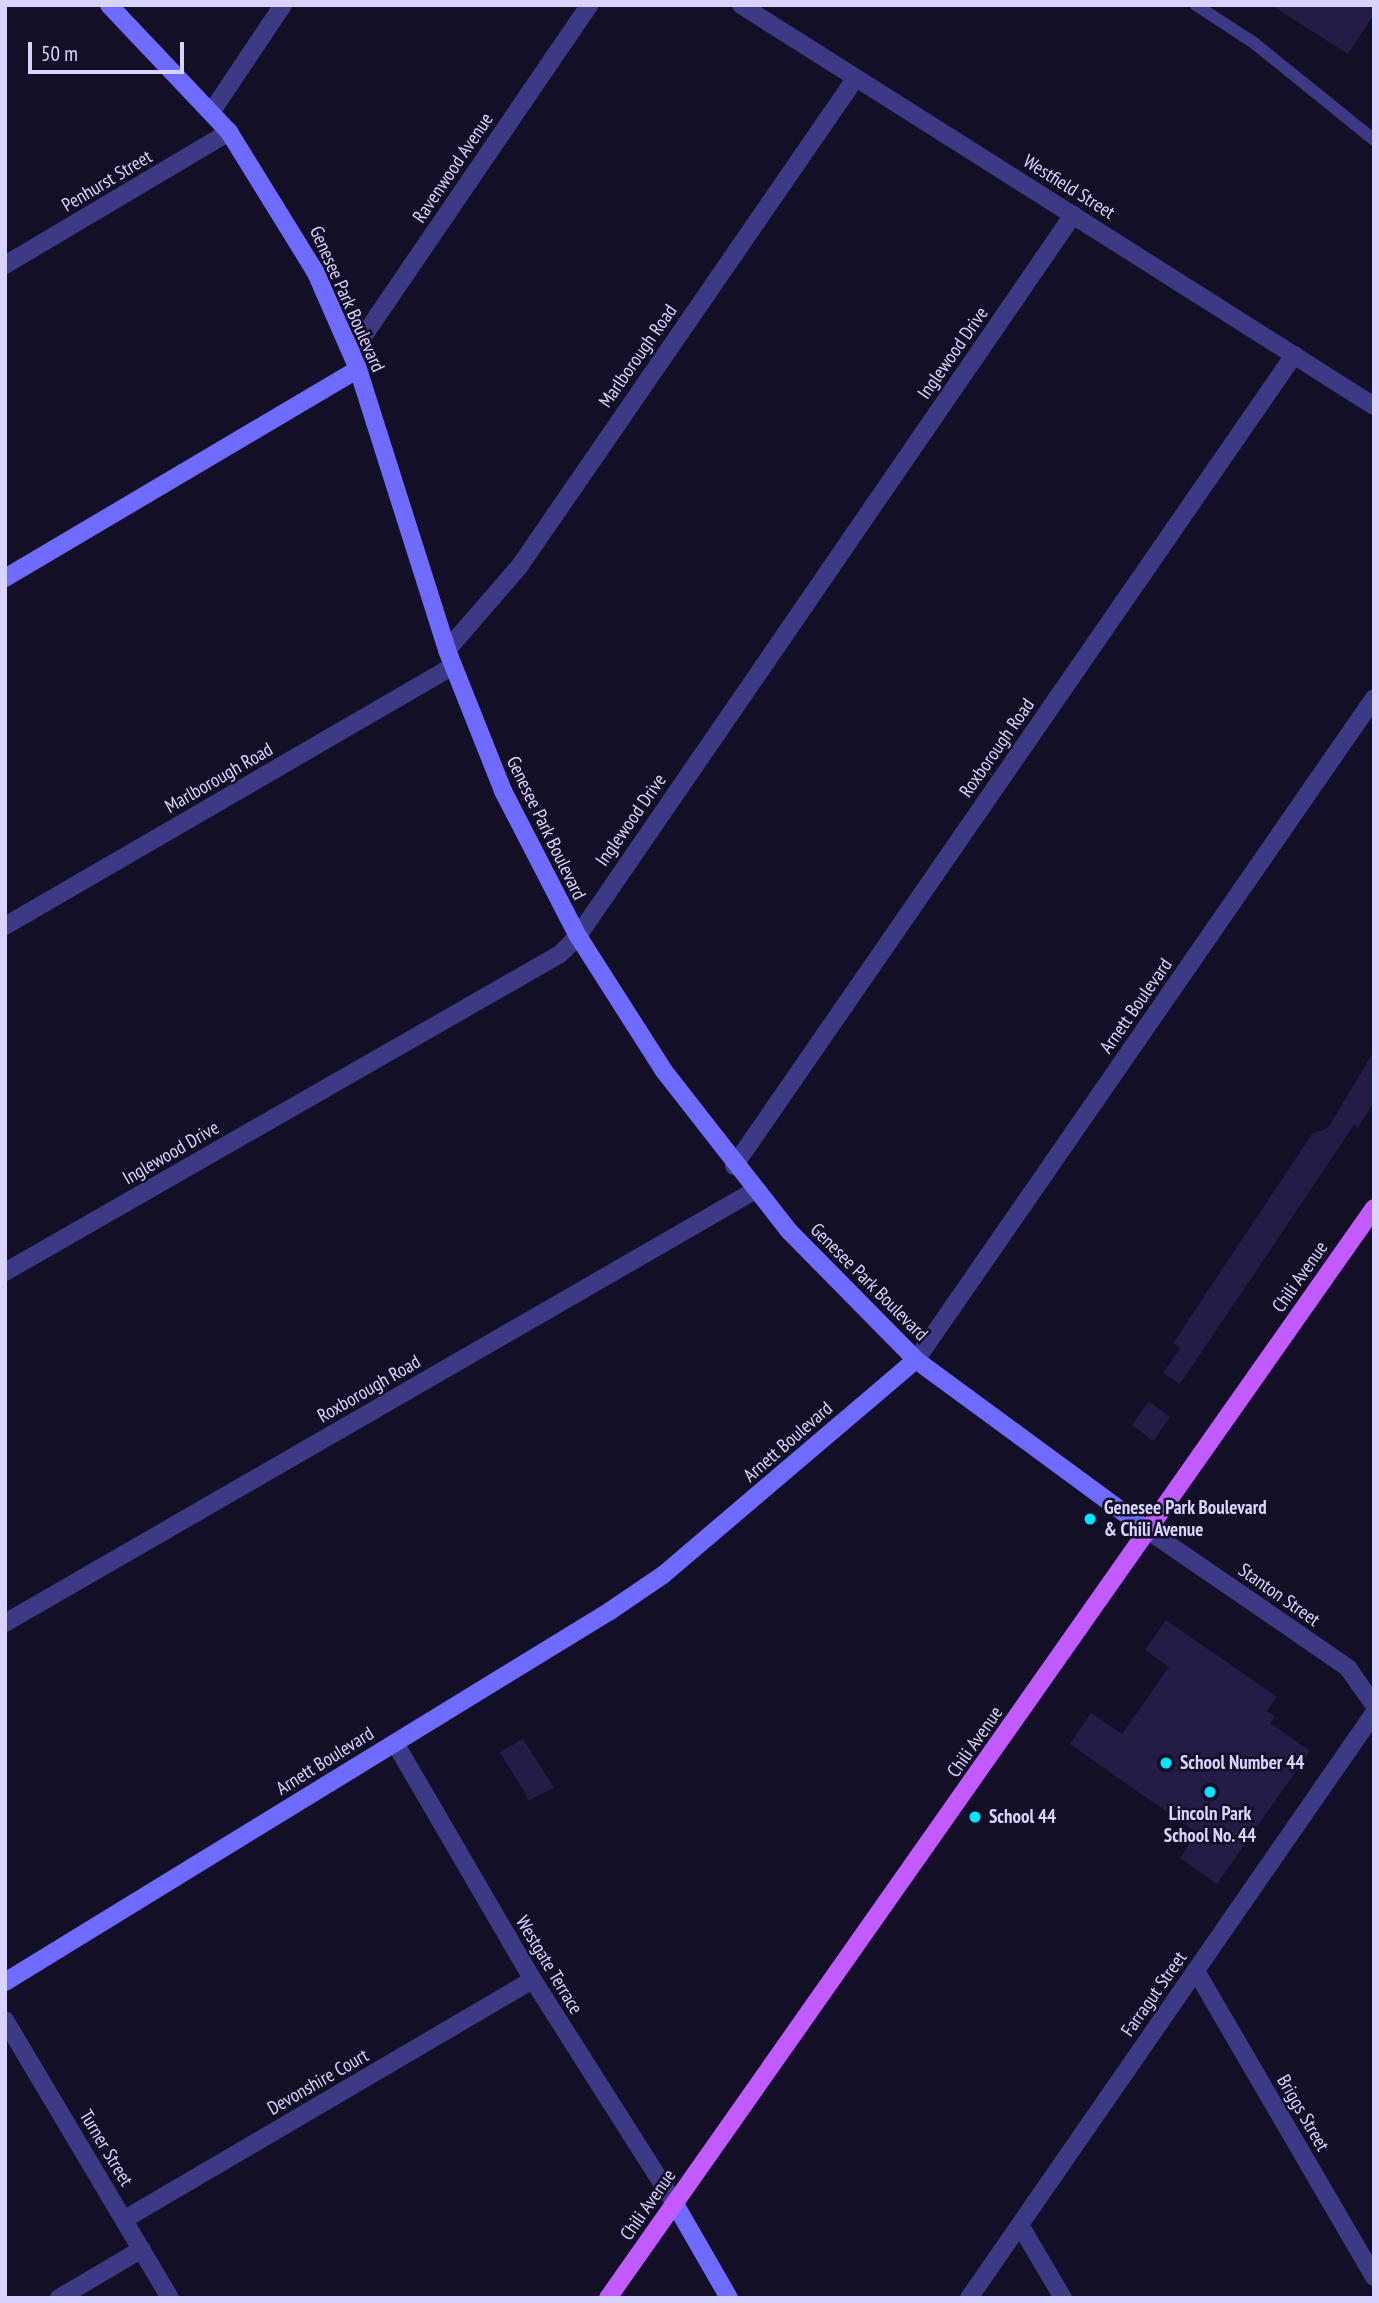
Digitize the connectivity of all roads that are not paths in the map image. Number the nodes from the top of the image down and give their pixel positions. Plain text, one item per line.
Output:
1 (109, 5) edge
2 (283, 5) edge
3 (589, 5) edge
4 (741, 5) edge
5 (1196, 5) edge
6 (855, 79) junction
7 (212, 111) junction
8 (229, 132) junction
9 (1374, 140) edge
10 (1073, 215) junction
11 (5, 265) edge
12 (1294, 355) junction
13 (355, 361) junction
14 (1374, 406) edge
15 (5, 578) edge
16 (450, 658) junction
17 (1374, 698) edge
18 (5, 926) edge
19 (578, 936) junction
20 (734, 1166) junction
21 (754, 1191) junction
22 (1374, 1208) edge
23 (5, 1272) edge
24 (916, 1360) junction
25 (1149, 1531) junction
26 (5, 1623) edge
27 (1374, 1704) edge
28 (1374, 1713) edge
29 (395, 1743) junction
30 (1196, 1971) junction
31 (533, 1980) junction
32 (5, 1982) edge
33 (5, 2020) edge
34 (675, 2204) junction
35 (125, 2219) junction
36 (1020, 2225) junction
37 (142, 2249) junction
38 (1374, 2277) edge
39 (59, 2298) edge
40 (170, 2298) edge
41 (608, 2298) edge
42 (729, 2298) edge
43 (969, 2298) edge
44 (1063, 2298) edge

1 - 7 street, Genesee Park Boulevard
2 - 7 street
3 - 13 street, Ravenwood Avenue
4 - 6 street, Westfield Street
5 - 9 lane
6 - 10 street, Westfield Street
6 - 16 street, Marlborough Road
7 - 8 street, Genesee Park Boulevard
8 - 11 street, Penhurst Street
8 - 13 street, Genesee Park Boulevard
10 - 12 street, Westfield Street
10 - 19 street, Inglewood Drive
12 - 14 street, Westfield Street
12 - 20 street, Roxborough Road
13 - 15 street, Ravenwood Avenue
13 - 16 street, Genesee Park Boulevard
16 - 18 street, Marlborough Road
16 - 19 street, Genesee Park Boulevard
17 - 24 street, Arnett Boulevard
19 - 20 street, Genesee Park Boulevard
19 - 23 street, Inglewood Drive
20 - 21 street, Genesee Park Boulevard
21 - 24 street, Genesee Park Boulevard
21 - 26 street, Roxborough Road
22 - 25 main road, Chili Avenue
24 - 25 street, Genesee Park Boulevard
24 - 29 street, Arnett Boulevard
25 - 27 street, Stanton Street
25 - 34 main road, Chili Avenue
28 - 30 street, Farragut Street
29 - 31 street, Westgate Terrace
29 - 32 street, Arnett Boulevard
30 - 36 street, Farragut Street
30 - 38 street, Briggs Street
31 - 34 street, Westgate Terrace
31 - 35 street, Devonshire Court
33 - 35 street, Turner Street
34 - 41 main road, Chili Avenue
34 - 42 street
35 - 37 street, Turner Street
36 - 43 street, Farragut Street
36 - 44 street
37 - 39 street
37 - 40 street, Turner Street

